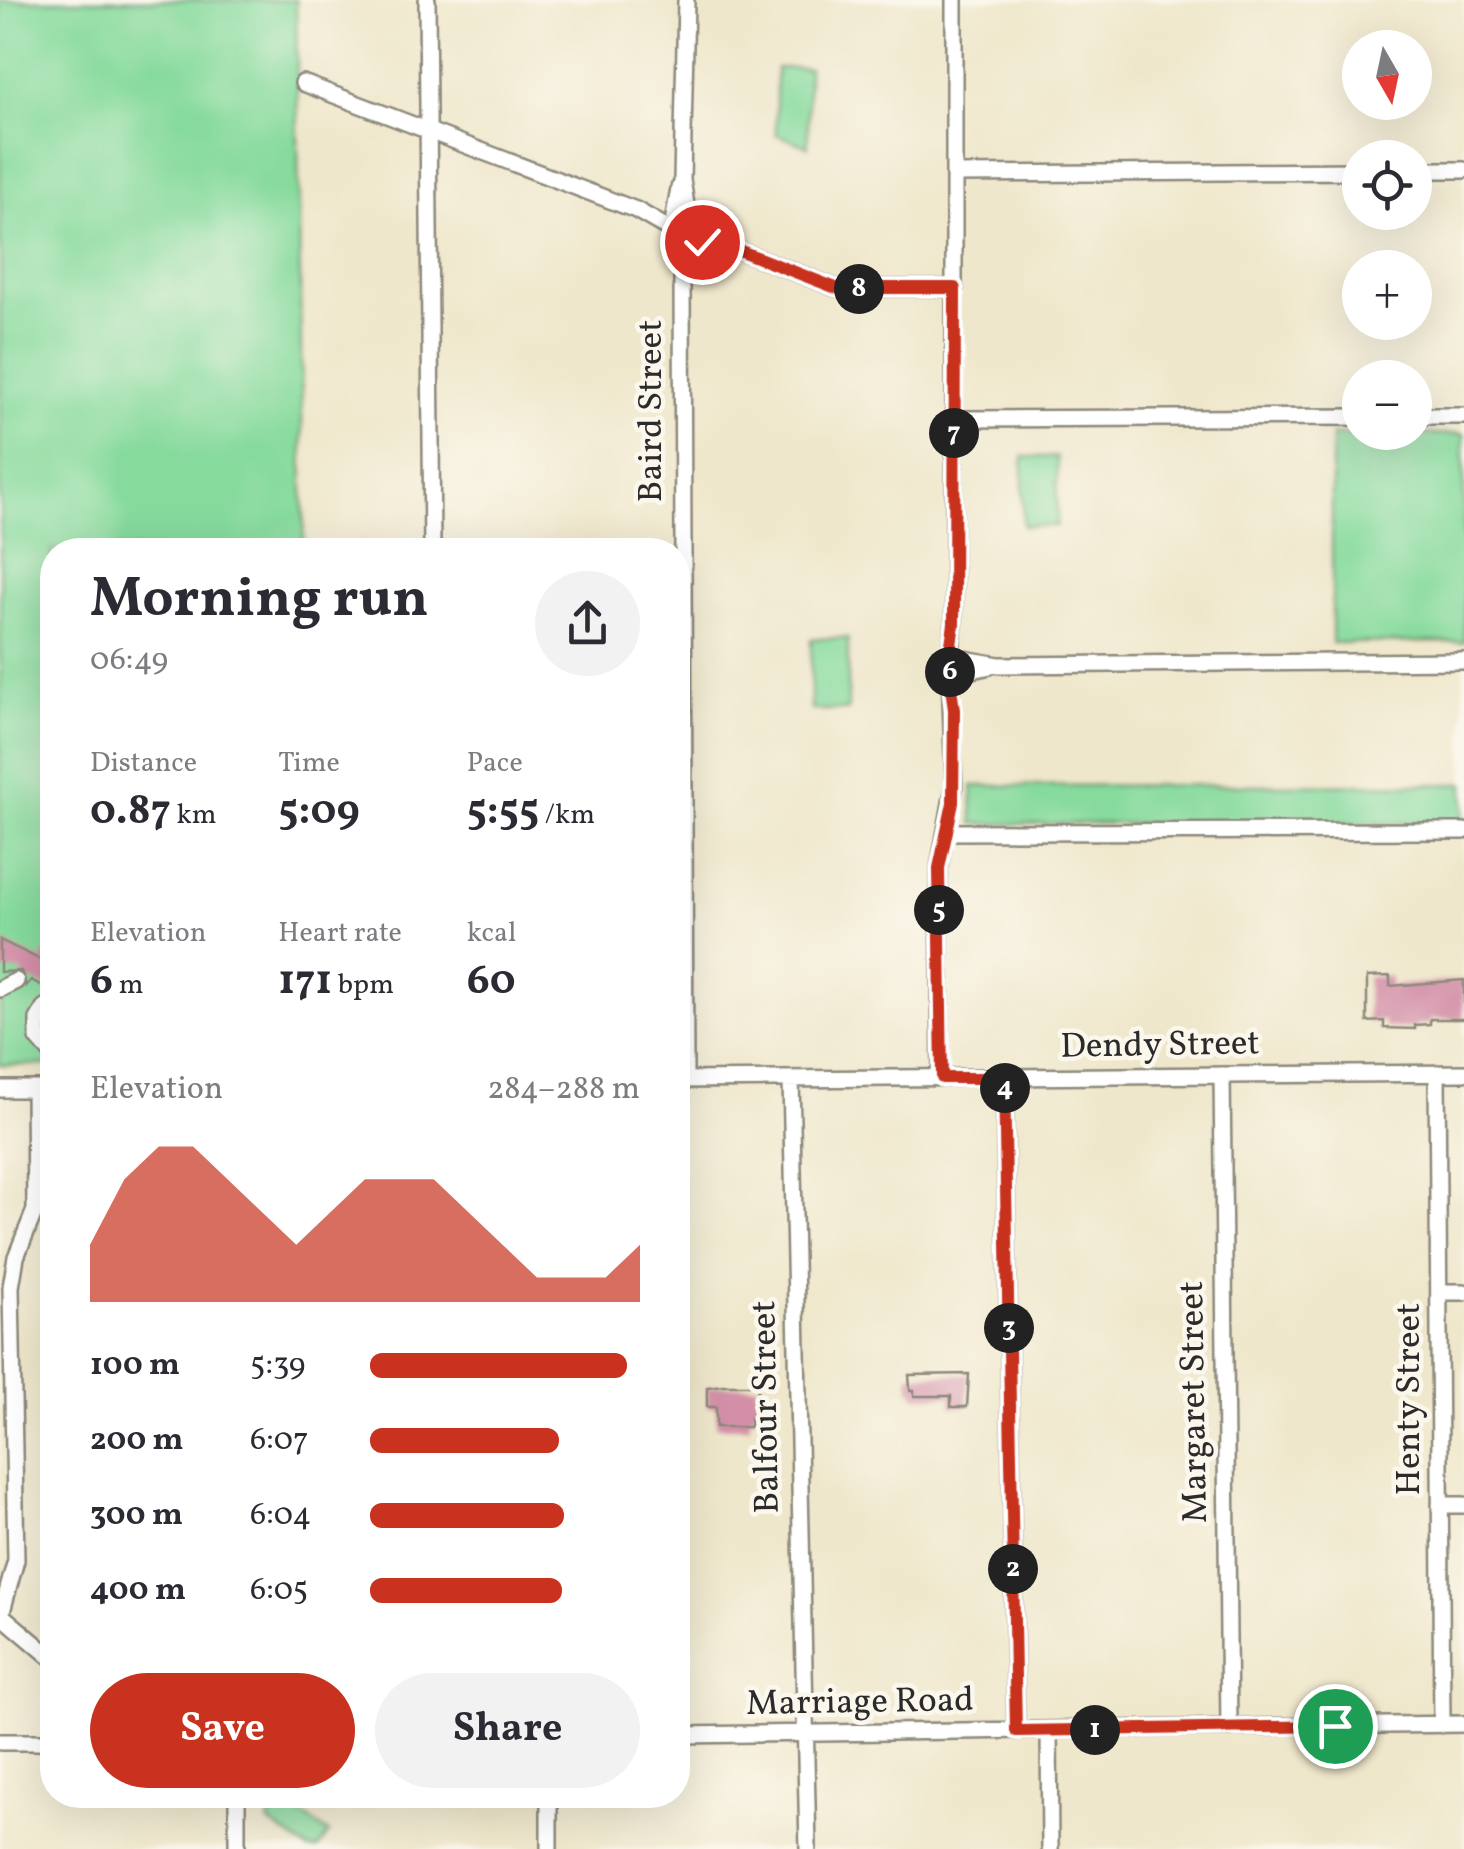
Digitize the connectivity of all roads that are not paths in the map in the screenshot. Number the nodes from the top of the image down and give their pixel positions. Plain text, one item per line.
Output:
1 (427, 0) edge
2 (686, 0) edge
3 (954, 0) edge
4 (302, 83) dead end
5 (430, 130) junction
6 (1432, 170) edge
7 (1464, 170) edge
8 (1342, 171) edge
9 (955, 174) junction
10 (680, 227) junction
11 (955, 288) junction
12 (1342, 416) edge
13 (1432, 416) edge
14 (1464, 416) edge
15 (954, 419) junction
16 (432, 538) edge
17 (682, 538) edge
18 (1464, 661) edge
19 (958, 665) junction
20 (1464, 831) edge
21 (946, 832) junction
22 (16, 980) dead end
23 (0, 989) edge
24 (40, 1015) edge
25 (40, 1040) edge
26 (1436, 1073) junction
27 (1464, 1073) edge
28 (1222, 1075) junction
29 (942, 1078) junction
30 (1004, 1078) junction
31 (791, 1079) junction
32 (690, 1080) edge
33 (0, 1089) edge
34 (34, 1089) junction
35 (40, 1089) edge
36 (1439, 1292) junction
37 (1464, 1292) edge
38 (6, 1308) edge
39 (1464, 1504) edge
40 (1440, 1505) junction
41 (0, 1615) edge
42 (40, 1648) edge
43 (1442, 1724) junction
44 (1464, 1724) edge
45 (1229, 1728) junction
46 (1048, 1730) junction
47 (1016, 1731) junction
48 (805, 1734) junction
49 (690, 1735) edge
50 (0, 1742) edge
51 (40, 1742) edge
52 (237, 1808) edge
53 (548, 1808) edge
54 (237, 1849) edge
55 (549, 1849) edge
56 (808, 1849) edge
57 (1050, 1849) edge

1 - 5 street
2 - 10 street, Baird Street
3 - 9 street
4 - 5 street
5 - 10 street
5 - 16 street
6 - 7 street
8 - 9 street
9 - 11 street
10 - 11 street
10 - 17 street, Baird Street
11 - 15 street
12 - 15 street
13 - 14 street
15 - 19 street
18 - 19 street
19 - 21 street
20 - 21 street
21 - 29 street
22 - 23 street
24 - 25 street
26 - 27 street, Dendy Street
26 - 28 street, Dendy Street
26 - 36 street, Henty Street
28 - 30 street, Dendy Street
28 - 45 street, Margaret Street
29 - 30 street, Dendy Street
29 - 31 street, Dendy Street
30 - 47 street
31 - 32 street, Dendy Street
31 - 48 street, Balfour Street
33 - 34 street
34 - 35 street
34 - 38 street
36 - 37 street
36 - 40 street, Henty Street
38 - 41 street
39 - 40 street
40 - 43 street, Henty Street
41 - 42 street
43 - 44 street, Marriage Road
43 - 45 street, Marriage Road
45 - 46 street, Marriage Road
46 - 47 street, Marriage Road
46 - 57 street
47 - 48 street, Marriage Road
48 - 49 street, Marriage Road
48 - 56 street, Balfour Street
50 - 51 street
52 - 54 street
53 - 55 street

